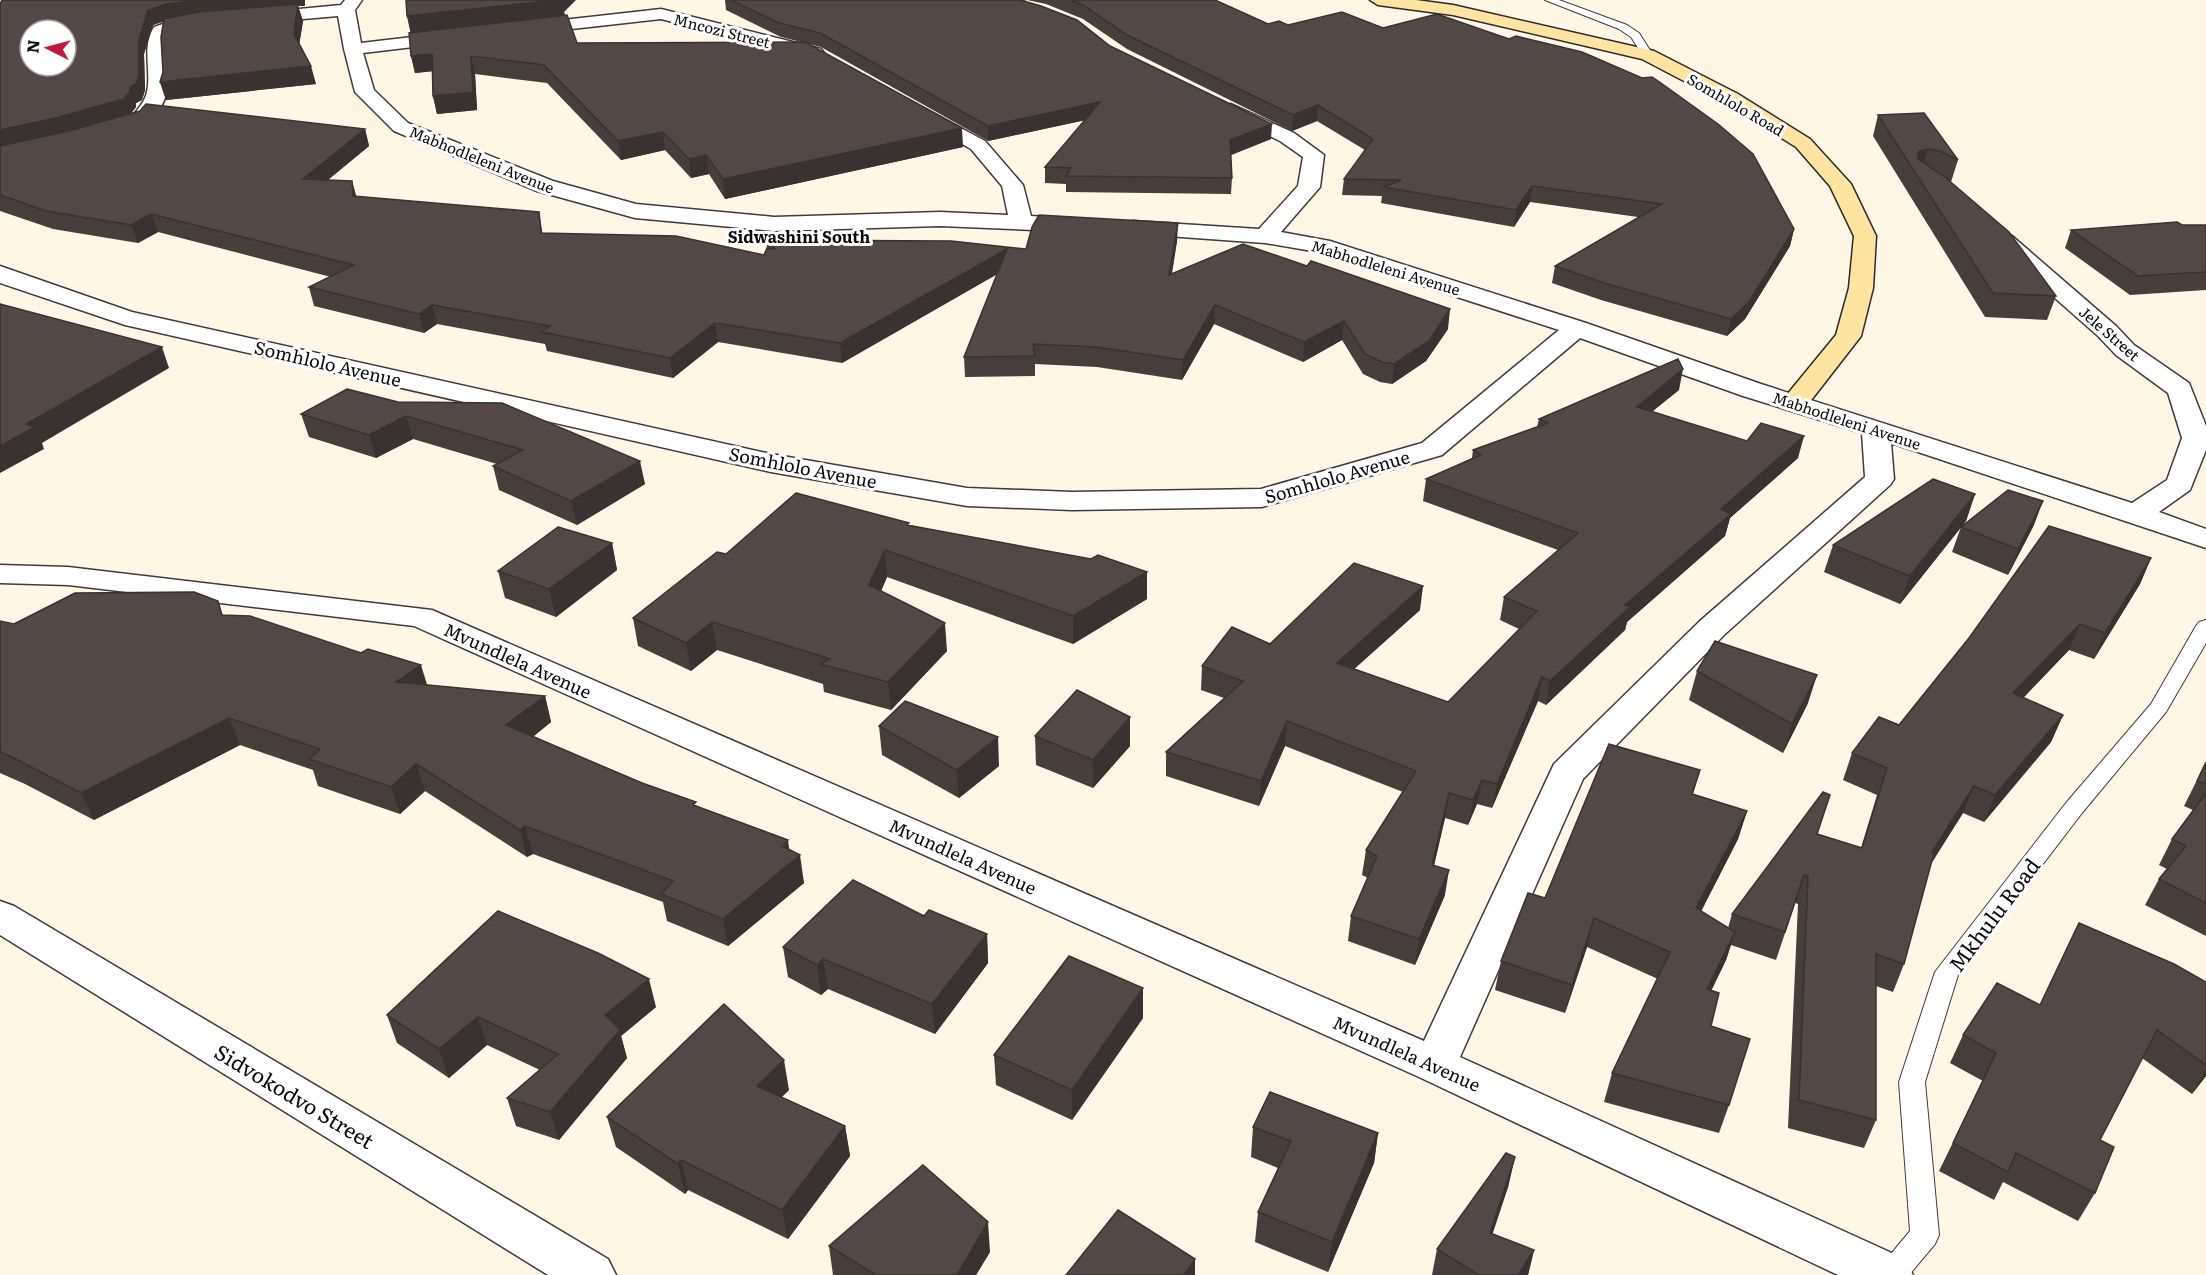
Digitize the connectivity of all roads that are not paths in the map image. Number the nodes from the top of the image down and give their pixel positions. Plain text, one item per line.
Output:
1 (1378, 0) edge
2 (1550, 0) edge
3 (350, 5) edge
4 (513, 30) edge
5 (468, 36) edge
6 (353, 50) junction
7 (1648, 55) junction
8 (835, 64) edge
9 (1217, 103) edge
10 (908, 105) edge
11 (97, 133) edge
12 (1021, 222) junction
13 (1984, 224) edge
14 (1265, 236) junction
15 (0, 273) edge
16 (1577, 328) junction
17 (1795, 402) junction
18 (1876, 429) junction
19 (2136, 514) junction
20 (2206, 539) edge
21 (0, 573) edge
22 (2206, 626) edge
23 (0, 916) edge
24 (1435, 1065) junction
25 (591, 1275) edge
26 (1889, 1275) edge

1 - 7 street, Somhlolo Road
2 - 7 lane
3 - 6 street, Mabhodleleni Avenue
3 - 11 street
4 - 8 street, Mncozi Street
5 - 6 street
6 - 12 street, Mabhodleleni Avenue
7 - 17 street, Somhlolo Road
9 - 14 street
10 - 12 street
12 - 14 street, Mabhodleleni Avenue
13 - 19 street, Jele Street
14 - 16 street, Mabhodleleni Avenue
15 - 16 street, Somhlolo Avenue
16 - 17 street, Mabhodleleni Avenue
17 - 18 street, Mabhodleleni Avenue
18 - 19 street, Mabhodleleni Avenue
18 - 24 street
19 - 20 street, Mabhodleleni Avenue
21 - 24 street, Mvundlela Avenue
22 - 26 lane, Mkhulu Road
23 - 25 street, Sidvokodvo Street
24 - 26 street, Mvundlela Avenue

